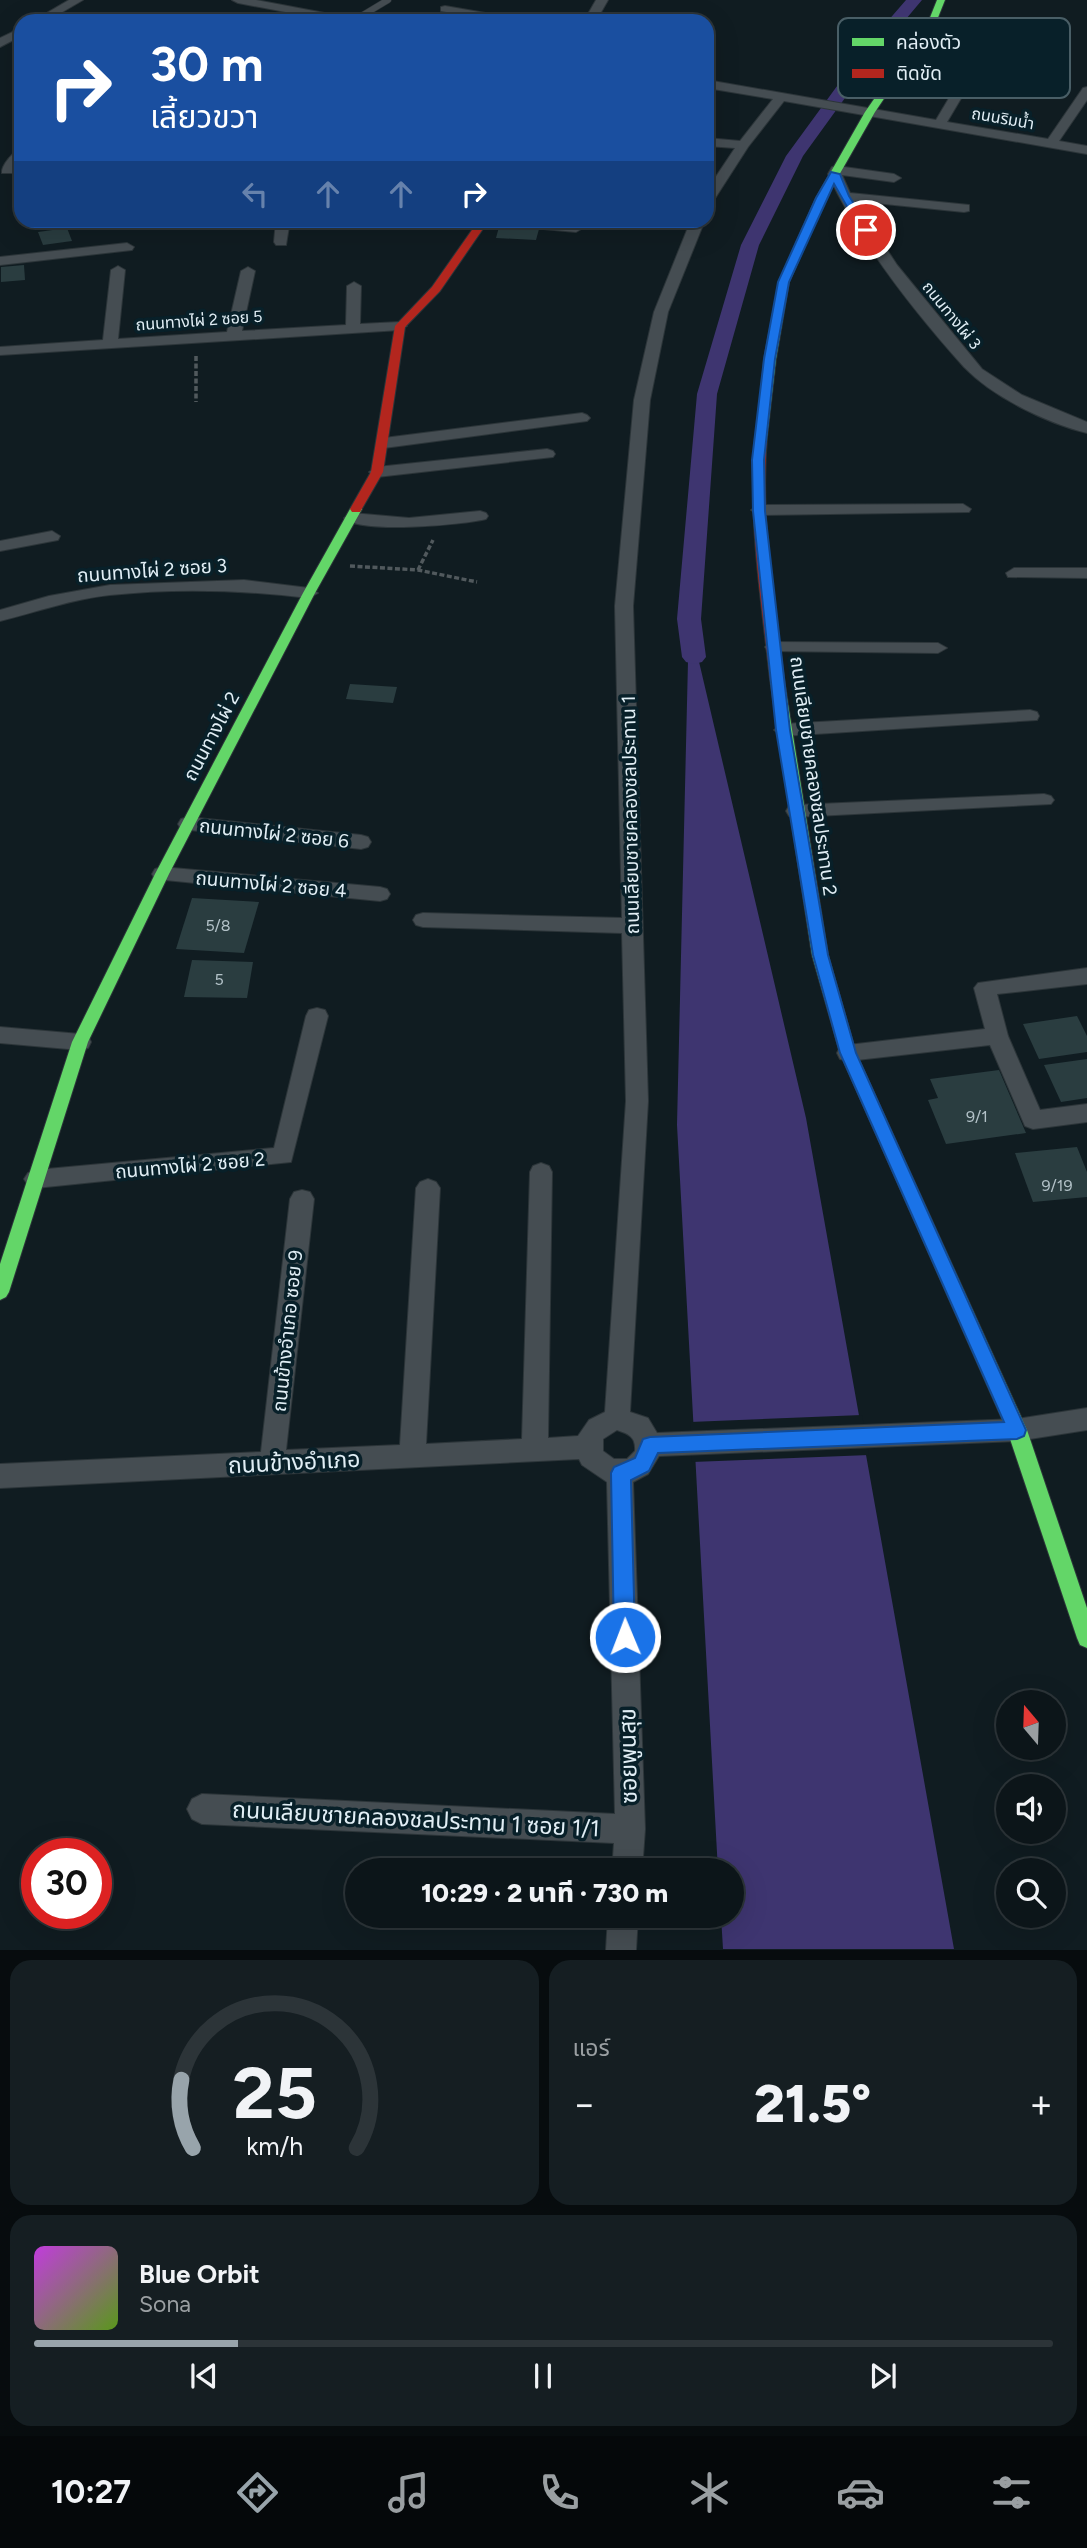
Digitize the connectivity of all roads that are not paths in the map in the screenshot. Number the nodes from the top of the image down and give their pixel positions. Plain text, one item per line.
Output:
1 (77, 0) edge
2 (238, 0) edge
3 (388, 0) edge
4 (942, 0) edge
5 (287, 9) junction
6 (445, 9) dead end
7 (52, 14) edge
8 (280, 14) edge
9 (313, 14) edge
10 (358, 14) edge
11 (474, 14) edge
12 (934, 18) edge
13 (714, 85) edge
14 (1087, 91) edge
15 (783, 97) junction
16 (876, 98) edge
17 (955, 98) edge
18 (866, 111) junction
19 (940, 124) junction
20 (714, 143) edge
21 (1051, 144) junction
22 (743, 145) junction
23 (1087, 150) edge
24 (14, 161) edge
25 (6, 170) dead end
26 (836, 172) junction
27 (894, 178) dead end
28 (714, 189) edge
29 (844, 196) junction
30 (964, 208) dead end
31 (282, 228) edge
32 (480, 228) edge
33 (695, 228) edge
34 (281, 242) dead end
35 (127, 247) dead end
36 (0, 261) edge
37 (118, 270) dead end
38 (248, 271) dead end
39 (354, 286) dead end
40 (400, 326) junction
41 (352, 327) junction
42 (234, 335) junction
43 (110, 344) junction
44 (0, 351) edge
45 (582, 418) dead end
46 (1087, 428) edge
47 (384, 443) junction
48 (547, 454) dead end
49 (377, 472) junction
50 (963, 509) dead end
51 (759, 510) junction
52 (480, 516) dead end
53 (352, 518) junction
54 (52, 536) dead end
55 (0, 546) edge
56 (1014, 573) dead end
57 (1087, 573) edge
58 (309, 593) junction
59 (0, 616) edge
60 (774, 647) junction
61 (938, 648) dead end
62 (1030, 716) dead end
63 (783, 730) junction
64 (1044, 800) dead end
65 (796, 811) junction
66 (188, 824) junction
67 (361, 842) dead end
68 (162, 874) junction
69 (380, 894) dead end
70 (423, 920) dead end
71 (633, 926) junction
72 (1087, 976) edge
73 (317, 1016) dead end
74 (0, 1035) edge
75 (997, 1036) junction
76 (80, 1042) junction
77 (848, 1053) junction
78 (1087, 1113) edge
79 (541, 1172) dead end
80 (36, 1179) junction
81 (428, 1188) dead end
82 (302, 1199) dead end
83 (0, 1292) edge
84 (617, 1419) junction
85 (1087, 1419) edge
86 (1017, 1430) junction
87 (661, 1444) junction
88 (588, 1447) junction
89 (535, 1450) junction
90 (412, 1457) junction
91 (272, 1464) junction
92 (621, 1473) junction
93 (0, 1476) edge
94 (1087, 1638) edge
95 (202, 1809) dead end
96 (630, 1829) junction
97 (628, 1858) edge
98 (622, 1928) edge
99 (621, 1950) edge

1 - 7 street
2 - 5 street
3 - 10 lane
4 - 12 street, ถนนเลียบชายคลองชลประทาน 2
5 - 8 street
5 - 9 street
6 - 11 street
13 - 15 street, ถนนริมน้ำ
14 - 21 street
15 - 18 street, ถนนริมน้ำ
15 - 22 street
16 - 18 street, ถนนเลียบชายคลองชลประทาน 2
17 - 19 street
18 - 19 street, ถนนริมน้ำ
18 - 26 street, ถนนเลียบชายคลองชลประทาน 2
19 - 21 street, ถนนริมน้ำ
20 - 22 street
21 - 23 street, ถนนริมน้ำ
22 - 28 street
24 - 25 street
26 - 27 street
26 - 29 street, ถนนทางไผ่ 3
26 - 51 street, ถนนเลียบชายคลองชลประทาน 2
29 - 30 street
29 - 46 street, ถนนทางไผ่ 3
31 - 34 street
32 - 40 street
33 - 71 street, ถนนเลียบชายคลองชลประทาน 1
35 - 36 street
37 - 43 street
38 - 42 street
39 - 41 street
40 - 41 street, ถนนทางไผ่ 2 ซอย 5
40 - 47 street, ถนนทางไผ่ 2
41 - 42 street, ถนนทางไผ่ 2 ซอย 5
42 - 43 street, ถนนทางไผ่ 2 ซอย 5
43 - 44 street, ถนนทางไผ่ 2 ซอย 5
45 - 47 street
47 - 49 street, ถนนทางไผ่ 2
48 - 49 street
49 - 53 street, ถนนทางไผ่ 2
50 - 51 street
51 - 60 street, ถนนเลียบชายคลองชลประทาน 2
52 - 53 street
53 - 58 street, ถนนทางไผ่ 2
54 - 55 street
56 - 57 street
58 - 59 street, ถนนทางไผ่ 2 ซอย 3
58 - 66 street, ถนนทางไผ่ 2
60 - 61 street
60 - 63 street, ถนนเลียบชายคลองชลประทาน 2
62 - 63 street
63 - 65 street, ถนนเลียบชายคลองชลประทาน 2
64 - 65 street
65 - 77 street, ถนนเลียบชายคลองชลประทาน 2
66 - 67 street, ถนนทางไผ่ 2 ซอย 6
66 - 68 street, ถนนทางไผ่ 2
68 - 69 street, ถนนทางไผ่ 2 ซอย 4
68 - 76 street, ถนนทางไผ่ 2
70 - 71 street
71 - 84 street, ถนนเลียบชายคลองชลประทาน 1
72 - 75 street
73 - 80 street, ถนนทางไผ่ 2 ซอย 2
74 - 76 street
75 - 77 street
75 - 78 street
76 - 80 street, ถนนทางไผ่ 2
77 - 86 street, ถนนเลียบชายคลองชลประทาน 2
79 - 89 street
80 - 83 street, ถนนทางไผ่ 2
81 - 90 street
82 - 91 street, ถนนข้างอำเภอ ซอย 9
84 - 87 street
84 - 88 street
85 - 86 street
86 - 87 street
86 - 94 street, ถนนเลียบชายคลองชลประทาน 2
87 - 92 street
88 - 89 street, ถนนข้างอำเภอ
88 - 92 street
89 - 90 street, ถนนข้างอำเภอ
90 - 91 street, ถนนข้างอำเภอ
91 - 93 street, ถนนข้างอำเภอ
92 - 96 street, ซอยพูนสุข
95 - 96 street, ถนนเลียบชายคลองชลประทาน 1 ซอย 1/1
96 - 97 street, ซอยพูนสุข
98 - 99 street

